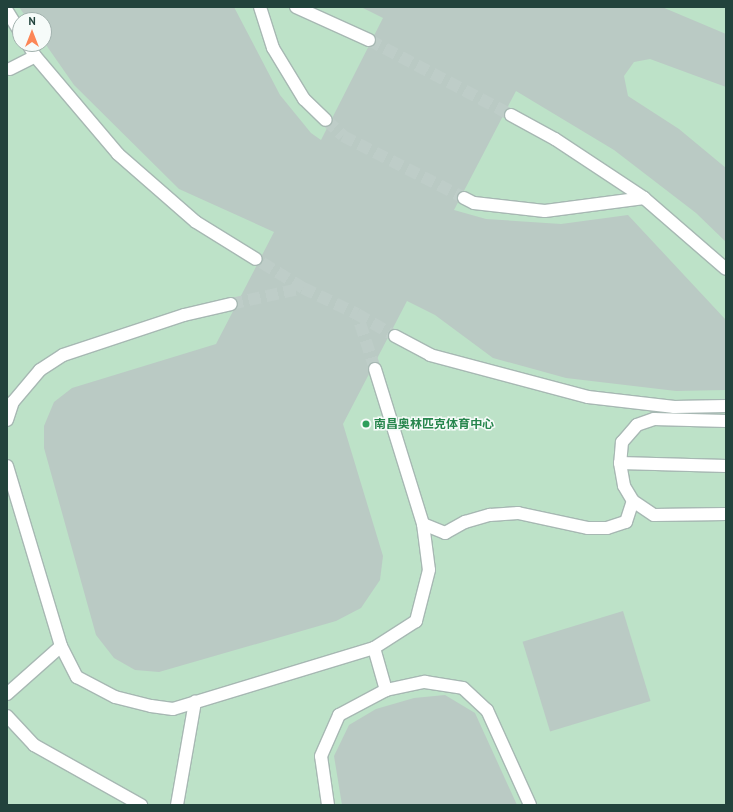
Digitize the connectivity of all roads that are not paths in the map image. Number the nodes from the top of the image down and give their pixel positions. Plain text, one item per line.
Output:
1 (260, 7) edge
2 (296, 7) edge
3 (369, 40) tunnel mouth
4 (33, 52) edge
5 (35, 56) junction
6 (10, 69) dead end
7 (510, 115) tunnel mouth
8 (326, 120) tunnel mouth
9 (464, 198) tunnel mouth
10 (644, 198) junction
11 (256, 259) tunnel mouth
12 (726, 269) edge
13 (231, 304) tunnel mouth
14 (395, 336) tunnel mouth
15 (374, 369) tunnel mouth
16 (726, 406) edge
17 (674, 407) junction
18 (670, 419) junction
19 (7, 420) edge
20 (726, 421) edge
21 (620, 463) junction
22 (7, 466) edge
23 (726, 466) edge
24 (634, 502) junction
25 (726, 514) edge
26 (423, 524) junction
27 (61, 646) junction
28 (374, 648) junction
29 (386, 690) junction
30 (7, 694) edge
31 (195, 702) junction
32 (7, 716) edge
33 (141, 805) edge
34 (177, 805) edge
35 (328, 805) edge
36 (530, 805) edge

1 - 8 street
2 - 3 street
4 - 5 street
5 - 6 street
5 - 11 street
7 - 10 street
9 - 10 street
10 - 12 street
13 - 19 street
14 - 17 street
15 - 26 street
16 - 17 street
17 - 18 street
18 - 20 street
18 - 21 street
21 - 23 street
21 - 24 street
22 - 27 street
24 - 25 street
24 - 26 street
26 - 28 street
27 - 30 street
27 - 31 street
28 - 29 street
28 - 31 street
29 - 35 street
29 - 36 street
31 - 34 street
32 - 33 street

